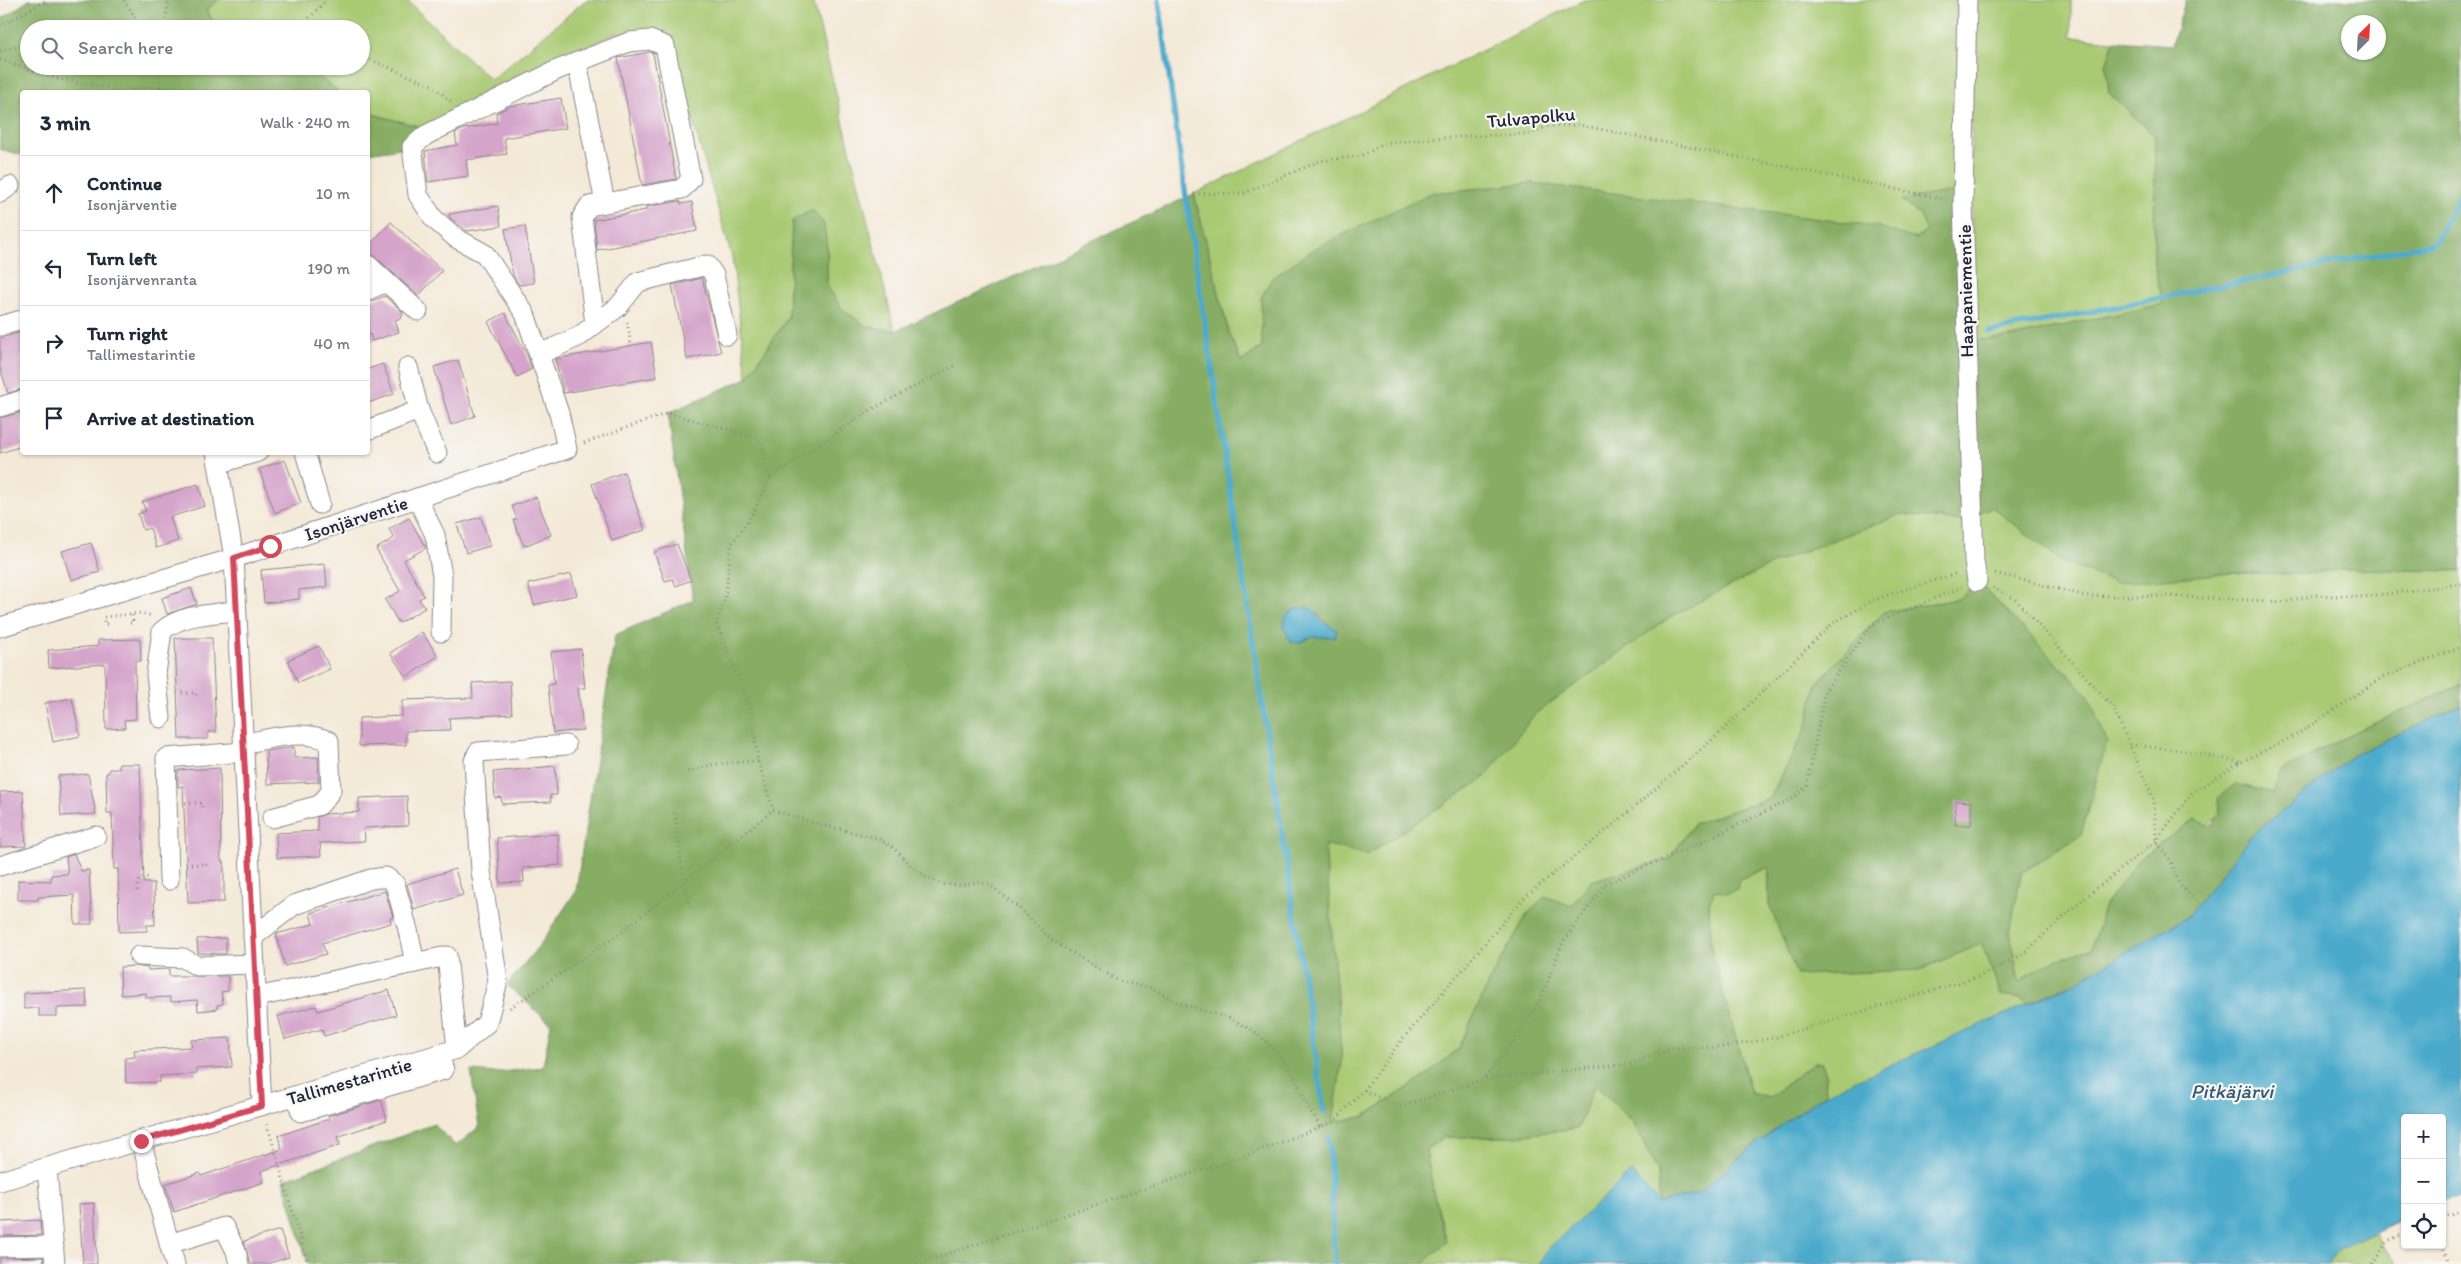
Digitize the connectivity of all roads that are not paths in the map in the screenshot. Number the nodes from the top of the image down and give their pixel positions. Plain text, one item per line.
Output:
1 (1967, 0) edge
2 (577, 62) junction
3 (604, 203) junction
4 (370, 266) edge
5 (386, 282) junction
6 (370, 289) edge
7 (418, 311) dead end
8 (20, 321) edge
9 (595, 324) junction
10 (0, 326) edge
11 (727, 335) dead end
12 (540, 354) junction
13 (408, 367) dead end
14 (20, 401) edge
15 (0, 407) edge
16 (419, 410) junction
17 (370, 429) edge
18 (437, 453) dead end
19 (238, 455) edge
20 (306, 455) edge
21 (217, 458) edge
22 (417, 498) junction
23 (320, 504) dead end
24 (234, 558) junction
25 (1976, 574) road end
26 (236, 610) junction
27 (0, 627) edge
28 (441, 632) dead end
29 (161, 718) dead end
30 (566, 745) dead end
31 (244, 748) junction
32 (272, 818) dead end
33 (96, 836) dead end
34 (0, 866) edge
35 (168, 880) dead end
36 (254, 937) junction
37 (139, 956) dead end
38 (415, 963) junction
39 (255, 964) junction
40 (257, 998) junction
41 (458, 1049) junction
42 (262, 1106) junction
43 (141, 1141) junction
44 (47, 1168) junction
45 (0, 1181) edge
46 (169, 1244) junction
47 (0, 1247) edge
48 (54, 1255) edge
49 (175, 1264) edge
50 (239, 1264) edge

1 - 25 street, Haapaniementie
2 - 3 street
2 - 3 street
2 - 12 street
3 - 9 street
4 - 5 street
5 - 6 street
5 - 7 street
8 - 10 street
9 - 11 street
9 - 12 street
12 - 22 street, Isonjärventie
13 - 16 street
14 - 15 street
16 - 17 street
16 - 18 street
19 - 21 street
20 - 23 street
21 - 24 street
22 - 24 street, Isonjärventie
22 - 28 street
24 - 26 street
24 - 27 street, Isonjärventie
26 - 29 street
26 - 31 street
30 - 41 street, Tallimestarintie
31 - 32 street
31 - 35 street
31 - 36 street
33 - 34 street
36 - 38 street
36 - 39 street
37 - 39 street
38 - 40 street
38 - 41 street
39 - 40 street
40 - 42 street
41 - 42 street, Tallimestarintie
42 - 43 street, Tallimestarintie
43 - 44 street, Tallimestarintie
43 - 46 street
44 - 45 street, Tallimestarintie
44 - 48 street
46 - 49 street
46 - 50 street
47 - 48 street

